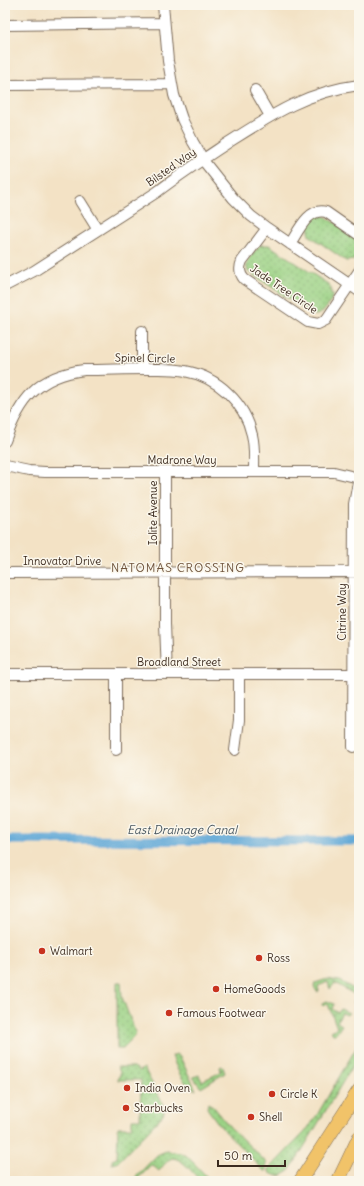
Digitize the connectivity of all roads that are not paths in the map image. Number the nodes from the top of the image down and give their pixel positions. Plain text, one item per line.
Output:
1 (163, 5) edge
2 (168, 5) edge
3 (5, 25) edge
4 (165, 27) junction
5 (172, 84) junction
6 (359, 85) edge
7 (5, 86) edge
8 (255, 90) dead end
9 (270, 116) junction
10 (203, 159) junction
11 (80, 201) dead end
12 (267, 228) junction
13 (98, 230) junction
14 (359, 235) edge
15 (290, 244) junction
16 (359, 271) edge
17 (350, 285) junction
18 (5, 286) edge
19 (359, 291) edge
20 (142, 331) dead end
21 (142, 370) junction
22 (5, 441) edge
23 (5, 466) edge
24 (165, 472) junction
25 (254, 472) junction
26 (359, 478) edge
27 (165, 572) junction
28 (357, 572) edge
29 (5, 573) edge
30 (5, 674) edge
31 (116, 674) junction
32 (167, 674) junction
33 (239, 674) junction
34 (354, 674) junction
35 (353, 747) dead end
36 (116, 750) dead end
37 (235, 750) dead end
38 (359, 1090) edge
39 (359, 1137) edge
40 (359, 1156) edge
41 (300, 1181) edge
42 (338, 1181) edge
43 (343, 1181) edge

1 - 4 street
2 - 4 street
3 - 4 street
4 - 5 street
5 - 7 street
5 - 10 street
6 - 9 street, Bilsted Way
8 - 9 street
9 - 10 street, Bilsted Way
10 - 12 street
10 - 13 street, Bilsted Way
11 - 13 street
12 - 15 street
12 - 17 street, Jade Tree Circle
13 - 18 street, Bilsted Way
14 - 15 street
15 - 17 street
16 - 17 street
17 - 19 street
20 - 21 street
21 - 22 street, Spinel Circle
21 - 25 street, Spinel Circle
23 - 24 street, Madrone Way
24 - 25 street, Madrone Way
24 - 27 street, Iolite Avenue
25 - 26 street, Madrone Way
26 - 28 street, Citrine Way
27 - 28 street, Innovator Drive
27 - 29 street, Innovator Drive
27 - 32 street, Iolite Avenue
28 - 34 street, Citrine Way
30 - 31 street, Broadland Street
31 - 32 street, Broadland Street
31 - 36 street
32 - 33 street, Broadland Street
33 - 34 street, Broadland Street
33 - 37 street
34 - 35 street, Citrine Way
38 - 41 main road
39 - 42 main road
40 - 43 main road

